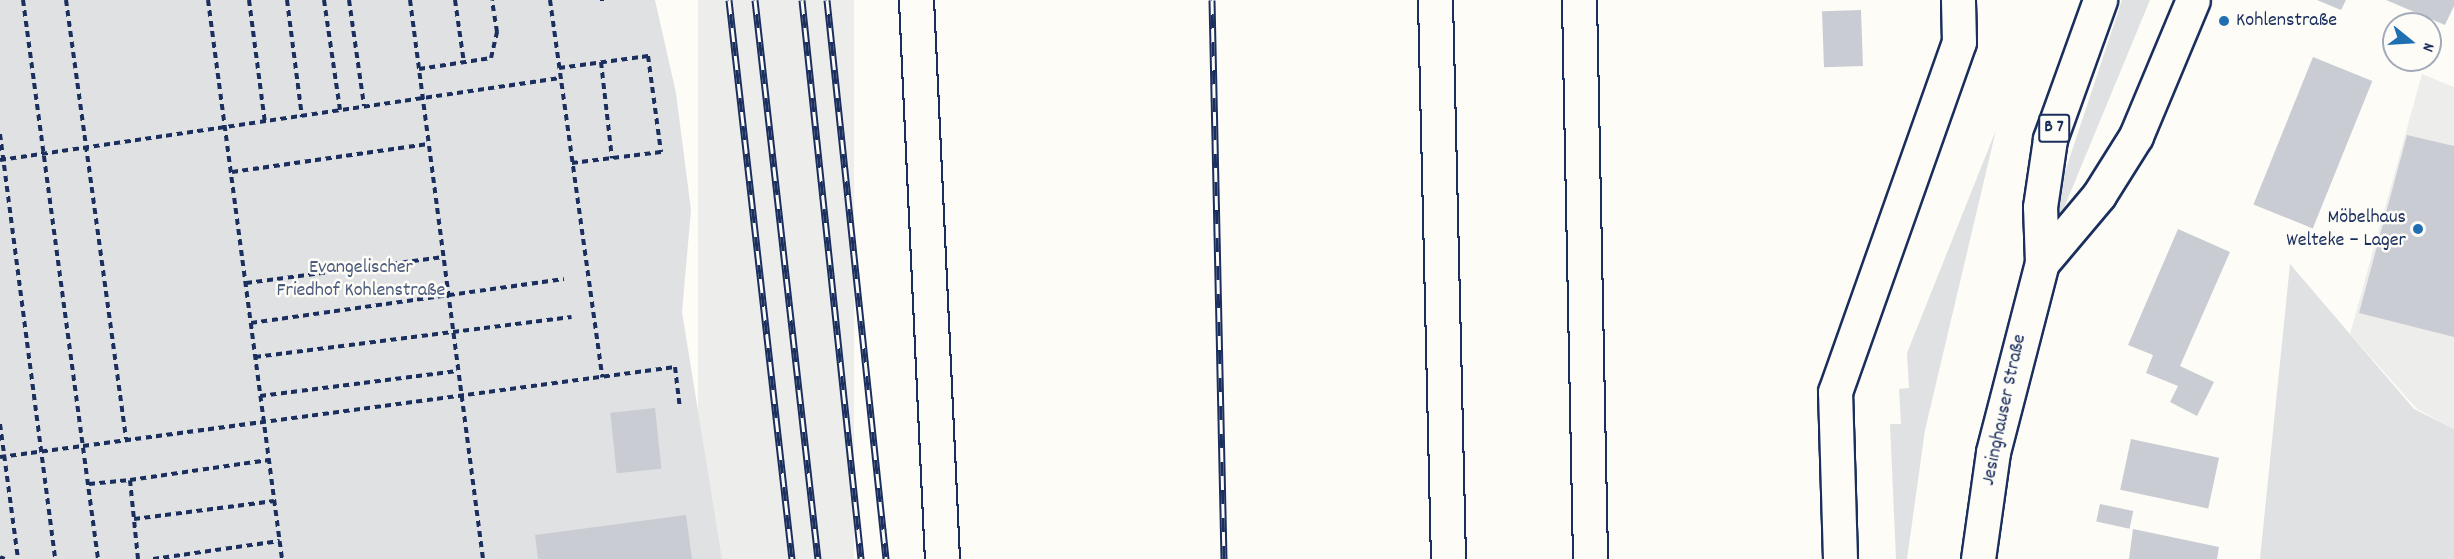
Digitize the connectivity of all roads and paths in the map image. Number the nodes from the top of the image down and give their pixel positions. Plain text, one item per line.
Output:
1 (23, 0) edge
2 (66, 0) edge
3 (208, 0) edge
4 (249, 0) edge
5 (287, 0) edge
6 (324, 0) edge
7 (349, 0) edge
8 (410, 0) edge
9 (455, 0) edge
10 (492, 0) edge
11 (550, 0) edge
12 (916, 0) edge
13 (1435, 0) edge
14 (1579, 0) edge
15 (1958, 0) edge
16 (2100, 0) edge
17 (2193, 0) edge
18 (601, 62) junction
19 (464, 63) junction
20 (559, 68) junction
21 (419, 69) junction
22 (560, 78) junction
23 (423, 98) junction
24 (364, 106) junction
25 (340, 110) junction
26 (302, 117) junction
27 (265, 123) junction
28 (226, 130) junction
29 (0, 134) edge
30 (428, 144) junction
31 (85, 149) junction
32 (44, 154) junction
33 (612, 158) junction
34 (2, 160) edge
35 (572, 163) junction
36 (231, 172) junction
37 (442, 257) junction
38 (2042, 263) junction
39 (564, 279) dead end
40 (246, 283) junction
41 (448, 296) junction
42 (571, 316) dead end
43 (251, 323) junction
44 (453, 332) junction
45 (255, 357) junction
46 (457, 371) junction
47 (602, 376) junction
48 (460, 395) junction
49 (260, 396) junction
50 (680, 409) dead end
51 (264, 422) junction
52 (0, 424) edge
53 (126, 440) junction
54 (85, 445) junction
55 (45, 451) junction
56 (2, 457) edge
57 (268, 460) junction
58 (130, 480) junction
59 (89, 484) junction
60 (274, 501) junction
61 (134, 519) junction
62 (280, 541) junction
63 (0, 557) edge
64 (5, 559) edge
65 (18, 559) edge
66 (55, 559) edge
67 (98, 559) edge
68 (138, 559) edge
69 (153, 559) edge
70 (282, 559) edge
71 (483, 559) edge
72 (942, 559) edge
73 (1448, 559) edge
74 (1590, 559) edge
75 (1840, 559) edge
76 (1978, 559) edge

1 - 32 path
2 - 31 path
3 - 28 path
4 - 27 path
5 - 26 path
6 - 25 path
7 - 24 path
8 - 21 path
9 - 19 path
10 - 19 path
11 - 20 path
12 - 72 main road
13 - 73 main road
14 - 74 main road
15 - 75 main road
16 - 38 main road, Jesinghauser Straße / B 7
17 - 38 main road, Jesinghauser Straße / B 7
18 - 20 path
18 - 33 path
18 - 33 path
19 - 21 path
20 - 22 path
21 - 23 path
22 - 23 path
22 - 35 path
23 - 24 path
23 - 30 path
24 - 25 path
25 - 26 path
26 - 27 path
27 - 28 path
28 - 31 path
28 - 36 path
29 - 34 path
30 - 36 path
30 - 37 path
31 - 32 path
31 - 53 path
32 - 34 path
32 - 54 path
33 - 35 path
34 - 55 path
35 - 47 path
36 - 40 path
37 - 40 path
37 - 41 path
38 - 76 main road, Jesinghauser Straße / B 7
39 - 41 path
40 - 43 path
41 - 43 path
41 - 44 path
42 - 44 path
43 - 45 path
44 - 45 path
44 - 46 path
45 - 49 path
46 - 48 path
46 - 49 path
47 - 48 path
47 - 50 path
48 - 51 path
48 - 71 path
49 - 51 path
51 - 53 path
51 - 57 path
52 - 56 path
53 - 54 path
54 - 55 path
54 - 59 path
55 - 56 path
55 - 66 path
56 - 65 path
57 - 58 path
57 - 60 path
58 - 59 path
58 - 61 path
59 - 67 path
60 - 61 path
60 - 62 path
61 - 68 path
62 - 69 path
62 - 70 path
63 - 64 path

